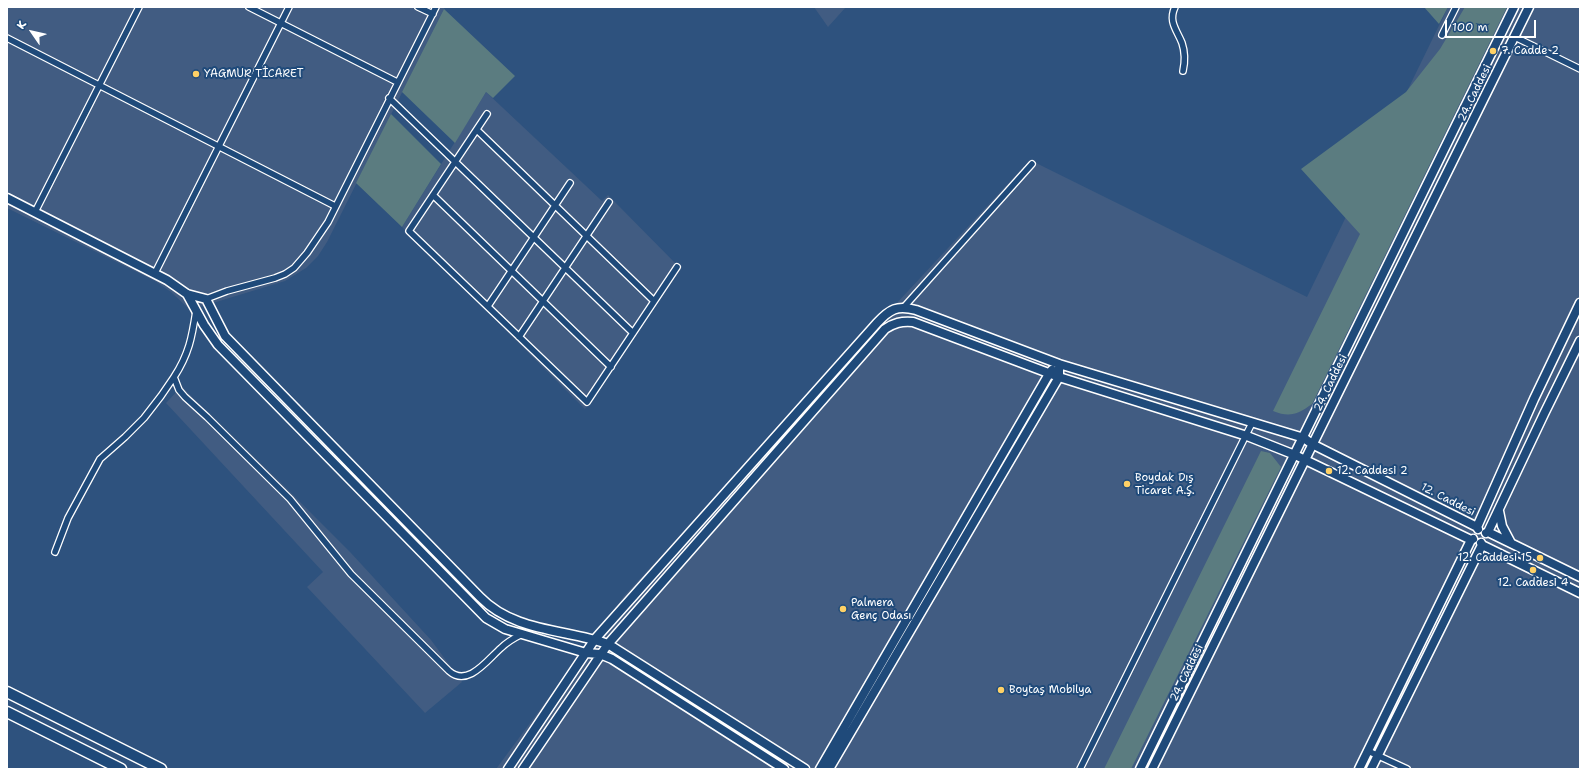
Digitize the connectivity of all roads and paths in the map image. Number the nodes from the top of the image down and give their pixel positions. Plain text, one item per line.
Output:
1 (139, 7) edge
2 (249, 7) edge
3 (288, 7) edge
4 (418, 7) edge
5 (436, 7) edge
6 (1174, 7) edge
7 (1456, 7) edge
8 (1514, 7) edge
9 (1529, 7) edge
10 (432, 14) junction
11 (281, 23) junction
12 (1442, 35) dead end
13 (1515, 37) junction
14 (7, 38) edge
15 (1580, 69) edge
16 (1183, 71) dead end
17 (397, 82) junction
18 (100, 85) junction
19 (389, 98) junction
20 (487, 114) dead end
21 (477, 130) junction
22 (218, 146) junction
23 (456, 162) junction
24 (1032, 164) dead end
25 (570, 183) dead end
26 (433, 195) junction
27 (7, 198) edge
28 (609, 202) dead end
29 (336, 206) junction
30 (555, 206) junction
31 (35, 212) junction
32 (586, 236) junction
33 (534, 237) junction
34 (677, 267) dead end
35 (565, 268) junction
36 (511, 271) junction
37 (154, 273) junction
38 (187, 294) junction
39 (206, 299) junction
40 (543, 301) junction
41 (654, 301) junction
42 (1580, 303) edge
43 (488, 306) junction
44 (904, 307) junction
45 (196, 310) junction
46 (633, 333) junction
47 (519, 337) junction
48 (1580, 341) edge
49 (1059, 364) junction
50 (611, 367) junction
51 (1048, 374) junction
52 (174, 377) junction
53 (1058, 377) junction
54 (1252, 423) junction
55 (1246, 436) junction
56 (1304, 438) junction
57 (1312, 444) junction
58 (1295, 455) junction
59 (1305, 460) junction
60 (1499, 509) junction
61 (1478, 528) junction
62 (1487, 533) junction
63 (1472, 540) junction
64 (1511, 543) junction
65 (1481, 544) junction
66 (55, 552) dead end
67 (1580, 577) edge
68 (1580, 593) edge
69 (522, 634) junction
70 (595, 639) junction
71 (608, 644) junction
72 (586, 653) junction
73 (600, 654) junction
74 (7, 692) edge
75 (7, 712) edge
76 (1368, 751) junction
77 (1378, 755) junction
78 (121, 769) edge
79 (161, 769) edge
80 (508, 769) edge
81 (523, 769) edge
82 (784, 769) edge
83 (805, 769) edge
84 (820, 769) edge
85 (829, 769) edge
86 (1080, 769) edge
87 (1140, 769) edge
88 (1152, 769) edge
89 (1359, 769) edge
90 (1371, 769) edge
91 (1407, 769) edge

1 - 18 street
2 - 11 street
3 - 11 street
4 - 10 street
5 - 10 street
6 - 16 street
7 - 12 street
8 - 56 street, 24. Caddesi
9 - 13 street, 24. Caddesi
10 - 17 street
11 - 17 street
11 - 22 street
13 - 15 street
13 - 57 street, 24. Caddesi
14 - 18 street
17 - 19 street
18 - 22 street
18 - 31 street
19 - 23 street
19 - 29 street
20 - 21 street
21 - 23 street
21 - 30 street
22 - 29 street
22 - 37 street
23 - 26 street
23 - 33 street
24 - 44 street
25 - 30 street
26 - 36 street
26 - 43 street
27 - 31 street
28 - 32 street
29 - 39 street
30 - 32 street
30 - 33 street
31 - 37 street
32 - 35 street
32 - 41 street
33 - 35 street
33 - 36 street
34 - 41 street
35 - 40 street
35 - 46 street
36 - 40 street
36 - 43 street
37 - 38 street
38 - 39 street
38 - 45 street
39 - 70 street
40 - 47 street
40 - 50 street
41 - 46 street
42 - 61 street
43 - 47 street
44 - 49 street
44 - 70 street
45 - 52 street
45 - 69 street
46 - 50 street
47 - 50 street
48 - 60 street
49 - 51 street
49 - 53 street
49 - 54 street
51 - 53 street
51 - 71 street
51 - 84 street
52 - 66 street
52 - 69 street
53 - 55 street
53 - 85 street
54 - 55 street
54 - 56 street
55 - 58 street
55 - 86 street
56 - 57 street, 12. Caddesi
56 - 58 street, 24. Caddesi
57 - 59 street, 24. Caddesi
57 - 61 street, 12. Caddesi
58 - 59 street
58 - 87 street, 24. Caddesi
59 - 63 street
59 - 88 street, 24. Caddesi
60 - 62 street
60 - 64 street
61 - 62 street
61 - 63 street
62 - 64 street
62 - 65 street
63 - 65 street
63 - 76 street
64 - 67 street
65 - 68 street
65 - 77 street
69 - 72 street
70 - 71 street
70 - 72 street
71 - 73 street
71 - 83 street
72 - 73 street
72 - 80 street
73 - 81 street
73 - 82 street
74 - 79 highway
75 - 78 highway
76 - 77 street
76 - 89 street
77 - 90 street
77 - 91 street

